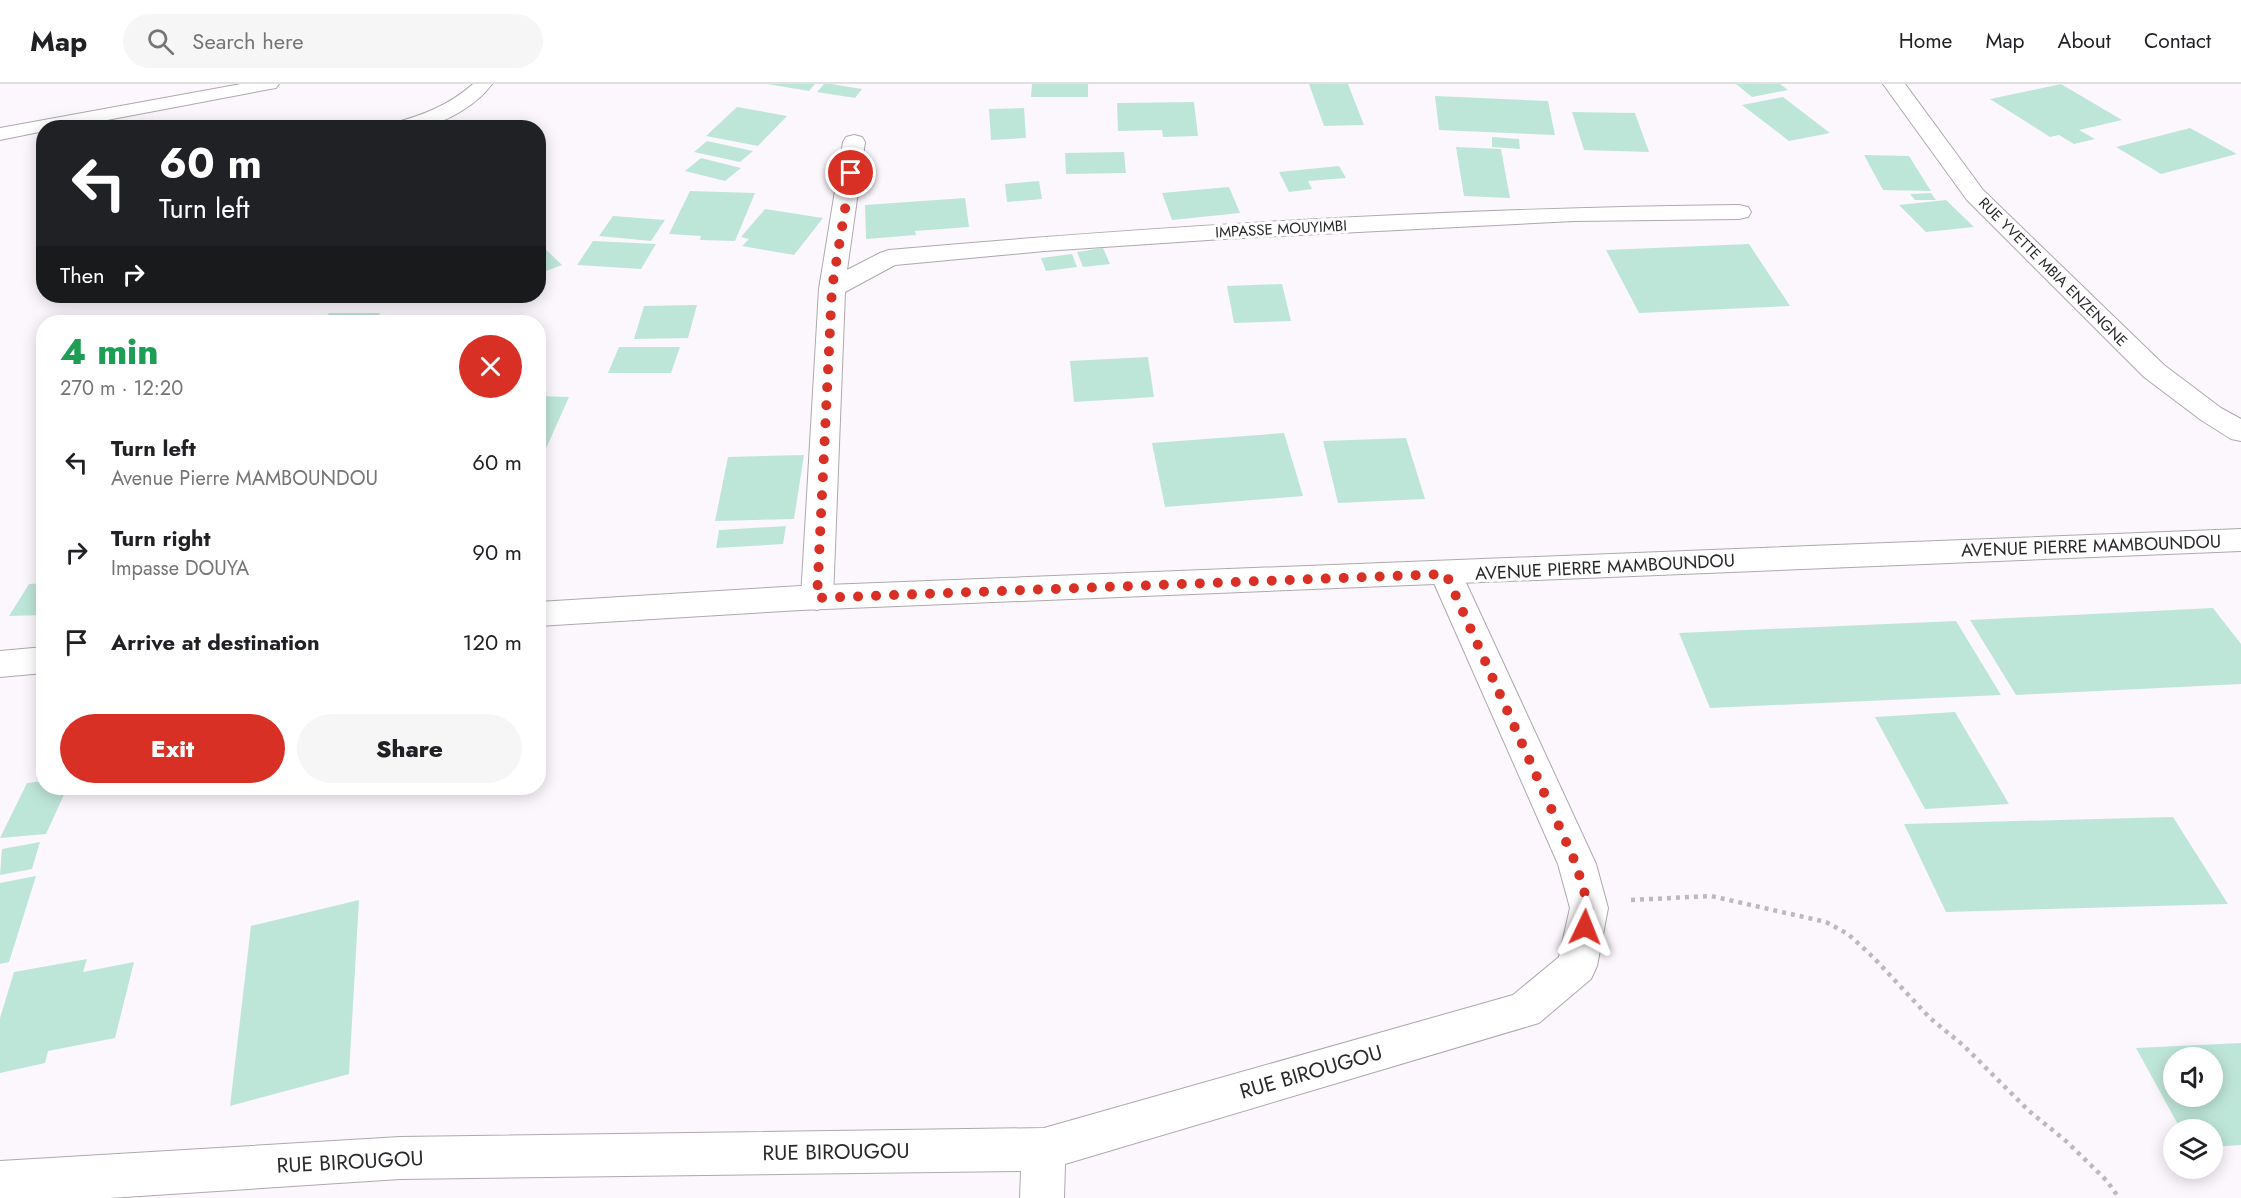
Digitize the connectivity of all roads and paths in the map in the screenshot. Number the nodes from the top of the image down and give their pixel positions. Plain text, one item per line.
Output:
1 (270, 84) edge
2 (483, 84) edge
3 (1894, 84) edge
4 (76, 120) edge
5 (427, 120) edge
6 (36, 127) edge
7 (0, 134) edge
8 (36, 142) edge
9 (854, 142) dead end
10 (0, 143) edge
11 (1739, 212) dead end
12 (832, 288) junction
13 (2241, 432) edge
14 (2241, 540) edge
15 (1446, 574) junction
16 (817, 598) junction
17 (546, 614) edge
18 (36, 661) edge
19 (0, 664) edge
20 (1589, 908) junction
21 (1044, 1149) junction
22 (0, 1184) edge
23 (1042, 1198) edge
24 (2120, 1198) edge

1 - 4 lane
2 - 5 lane
3 - 13 street, RUE YVETTE MBIA ENZENGNE
6 - 7 lane
8 - 10 lane
9 - 12 street
11 - 12 street, IMPASSE MOUYIMBI
12 - 16 street
14 - 15 street, AVENUE PIERRE MAMBOUNDOU
15 - 16 street, AVENUE PIERRE MAMBOUNDOU
15 - 20 street
16 - 17 street, AVENUE PIERRE MAMBOUNDOU
18 - 19 street
20 - 21 street, RUE BIROUGOU
20 - 24 path
21 - 22 street, RUE BIROUGOU
21 - 23 street

